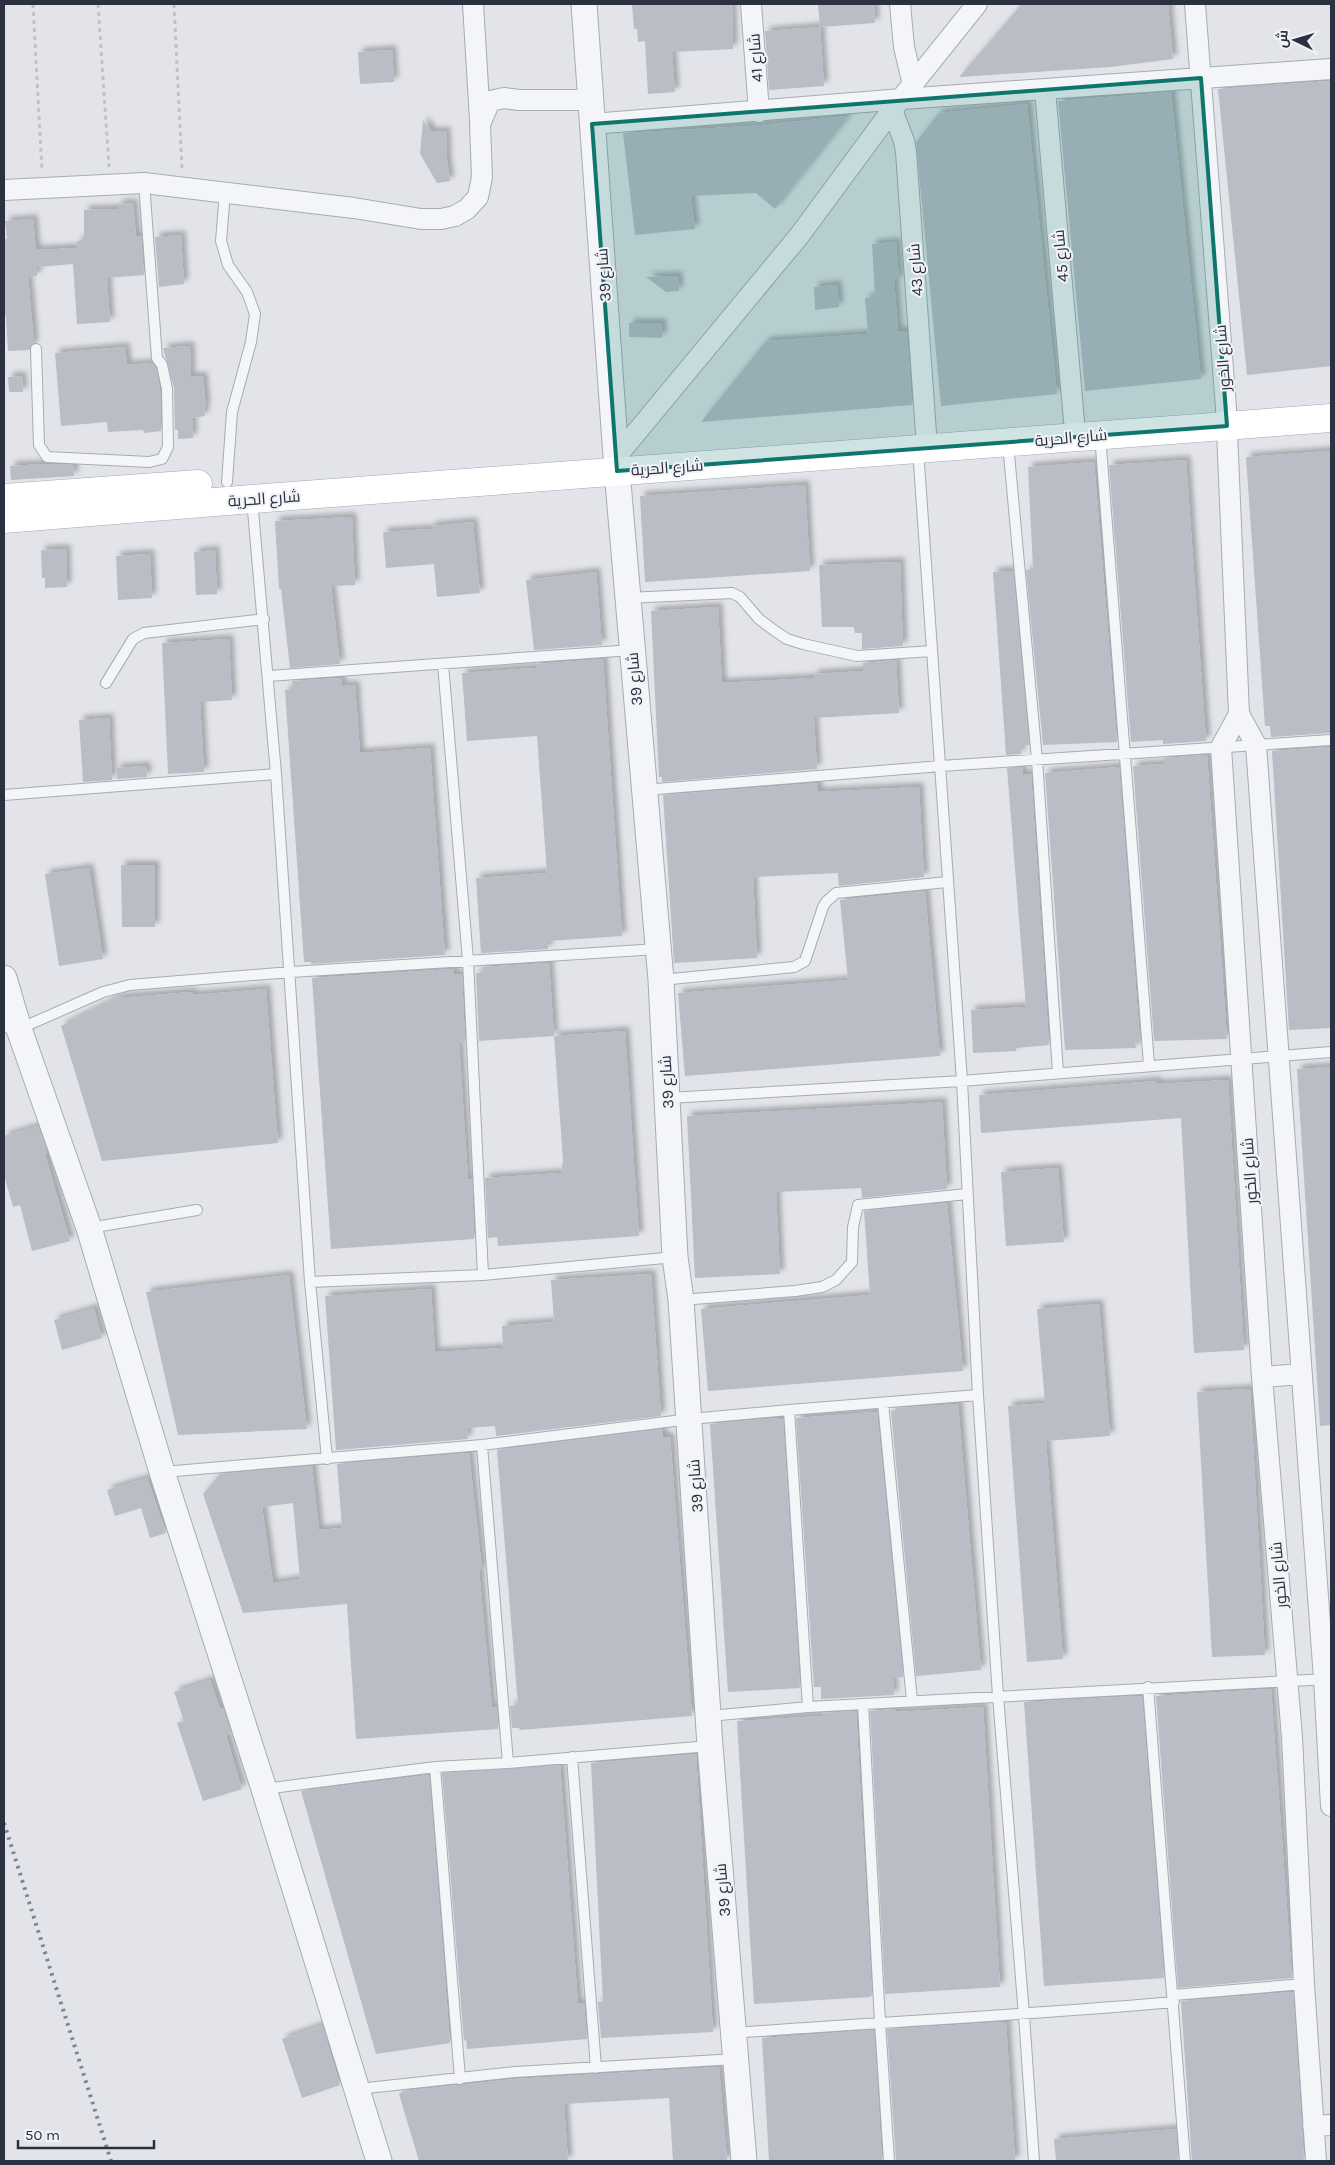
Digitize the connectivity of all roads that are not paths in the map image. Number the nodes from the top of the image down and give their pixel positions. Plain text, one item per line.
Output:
1 (473, 4) edge
2 (584, 4) edge
3 (751, 4) edge
4 (900, 4) edge
5 (977, 4) edge
6 (1196, 4) edge
7 (1331, 68) edge
8 (1202, 78) junction
9 (1045, 90) junction
10 (902, 98) junction
11 (592, 112) junction
12 (759, 112) junction
13 (480, 124) junction
14 (144, 182) junction
15 (4, 190) edge
16 (224, 192) junction
17 (36, 349) dead end
18 (1331, 402) edge
19 (1227, 417) junction
20 (1331, 418) edge
21 (1074, 421) junction
22 (1100, 434) junction
23 (921, 438) junction
24 (1008, 442) junction
25 (617, 464) junction
26 (227, 482) junction
27 (4, 498) edge
28 (252, 499) junction
29 (4, 519) edge
30 (628, 598) junction
31 (264, 619) junction
32 (632, 650) junction
33 (932, 651) junction
34 (444, 664) junction
35 (268, 676) junction
36 (106, 683) dead end
37 (1239, 714) junction
38 (1331, 740) edge
39 (1256, 745) junction
40 (1221, 747) junction
41 (1126, 754) junction
42 (1036, 760) junction
43 (941, 766) junction
44 (276, 774) junction
45 (643, 790) junction
46 (4, 795) edge
47 (947, 882) junction
48 (658, 949) junction
49 (468, 960) junction
50 (291, 972) junction
51 (4, 978) edge
52 (661, 980) junction
53 (12, 1028) edge
54 (1331, 1052) edge
55 (1278, 1055) junction
56 (1241, 1058) junction
57 (1149, 1065) junction
58 (1058, 1073) junction
59 (962, 1081) junction
60 (667, 1098) junction
61 (967, 1194) junction
62 (197, 1210) dead end
63 (89, 1228) junction
64 (675, 1258) junction
65 (483, 1275) junction
66 (310, 1282) junction
67 (681, 1300) junction
68 (1302, 1374) junction
69 (1262, 1377) junction
70 (978, 1395) junction
71 (884, 1403) junction
72 (789, 1410) junction
73 (690, 1419) junction
74 (482, 1445) junction
75 (327, 1459) junction
76 (162, 1472) junction
77 (1328, 1679) edge
78 (1287, 1681) junction
79 (1148, 1687) junction
80 (998, 1696) junction
81 (912, 1701) junction
82 (864, 1704) junction
83 (808, 1707) junction
84 (709, 1716) junction
85 (710, 1746) junction
86 (572, 1757) junction
87 (508, 1763) junction
88 (435, 1767) junction
89 (264, 1789) junction
90 (1331, 1806) edge
91 (1304, 1984) junction
92 (1173, 1999) junction
93 (1024, 2015) junction
94 (880, 2022) junction
95 (734, 2033) junction
96 (736, 2059) junction
97 (596, 2068) junction
98 (460, 2079) junction
99 (356, 2089) junction
100 (1322, 2126) edge
101 (379, 2161) edge
102 (744, 2161) edge
103 (889, 2161) edge
104 (1034, 2161) edge
105 (1185, 2161) edge
106 (1316, 2161) edge

1 - 13 street
2 - 11 street, شارع 39
3 - 12 street, شارع 41
4 - 10 street, شارع 43
5 - 10 street
6 - 8 street, شارع الخور
7 - 8 street
8 - 9 street
8 - 19 street, شارع الخور
9 - 10 street
9 - 21 street, شارع 45
10 - 12 street
10 - 23 street, شارع 43
10 - 25 street
11 - 12 street
11 - 13 street
11 - 25 street, شارع 39
13 - 16 street
14 - 15 street
14 - 16 street
14 - 17 lane
16 - 26 lane
18 - 19 main road, شارع الحرية
19 - 20 main road, شارع الحرية
19 - 21 main road, شارع الحرية
19 - 22 main road, شارع الحرية
19 - 37 street, شارع الخور
21 - 23 main road, شارع الحرية
22 - 24 main road, شارع الحرية
22 - 41 lane
23 - 24 main road, شارع الحرية
23 - 25 main road, شارع الحرية
23 - 33 lane
24 - 42 lane
25 - 26 main road, شارع الحرية
25 - 28 main road, شارع الحرية
25 - 30 street, شارع 39
26 - 27 main road, شارع الحرية
28 - 29 main road, شارع الحرية
28 - 31 lane
30 - 32 street, شارع 39
30 - 33 lane
31 - 35 lane
31 - 36 lane
32 - 34 lane
32 - 45 street, شارع 39
33 - 43 lane
34 - 35 lane
34 - 49 lane
35 - 44 lane
37 - 39 street, شارع الخور
37 - 40 street
38 - 39 lane
39 - 40 lane
39 - 55 street, شارع الخور
40 - 41 lane
40 - 56 street, شارع الخور
41 - 42 lane
41 - 57 lane
42 - 43 lane
42 - 58 lane
43 - 45 lane
43 - 47 lane
44 - 46 lane
44 - 50 lane
45 - 48 street, شارع 39
47 - 52 lane
47 - 59 lane
48 - 49 lane
48 - 52 street, شارع 39
49 - 50 lane
49 - 65 lane
50 - 53 lane
50 - 66 lane
51 - 53 street
52 - 60 street, شارع 39
53 - 63 street
54 - 55 lane
55 - 56 lane
55 - 68 street, شارع الخور
56 - 57 lane
56 - 69 street, شارع الخور
57 - 58 lane
58 - 59 lane
59 - 60 lane
59 - 61 lane
60 - 64 street, شارع 39
61 - 67 lane
61 - 70 lane
62 - 63 lane
63 - 76 street
64 - 65 lane
64 - 67 street, شارع 39
65 - 66 lane
66 - 75 lane
67 - 73 street, شارع 39
68 - 69 street
68 - 77 street, شارع الخور
69 - 78 street, شارع الخور
70 - 71 lane
70 - 80 lane
71 - 72 lane
71 - 81 lane
72 - 73 lane
72 - 83 lane
73 - 74 lane
73 - 84 street, شارع 39
74 - 75 lane
74 - 87 lane
75 - 76 lane
76 - 89 street
77 - 78 lane
77 - 90 street
78 - 79 lane
78 - 91 street, شارع الخور
79 - 80 lane
79 - 92 lane
80 - 81 lane
80 - 93 lane
81 - 82 lane
82 - 83 lane
82 - 94 lane
83 - 84 lane
84 - 85 street, شارع 39
85 - 86 lane
85 - 95 street, شارع 39
86 - 87 lane
86 - 97 lane
87 - 88 lane
88 - 89 lane
88 - 98 lane
89 - 99 street
91 - 92 lane
91 - 100 street, شارع الخور
92 - 93 lane
92 - 105 lane
93 - 94 lane
93 - 104 lane
94 - 95 lane
94 - 103 lane
95 - 96 street, شارع 39
96 - 97 lane
96 - 102 street, شارع 39
97 - 98 lane
98 - 99 lane
99 - 101 street
100 - 106 street, شارع الخور

